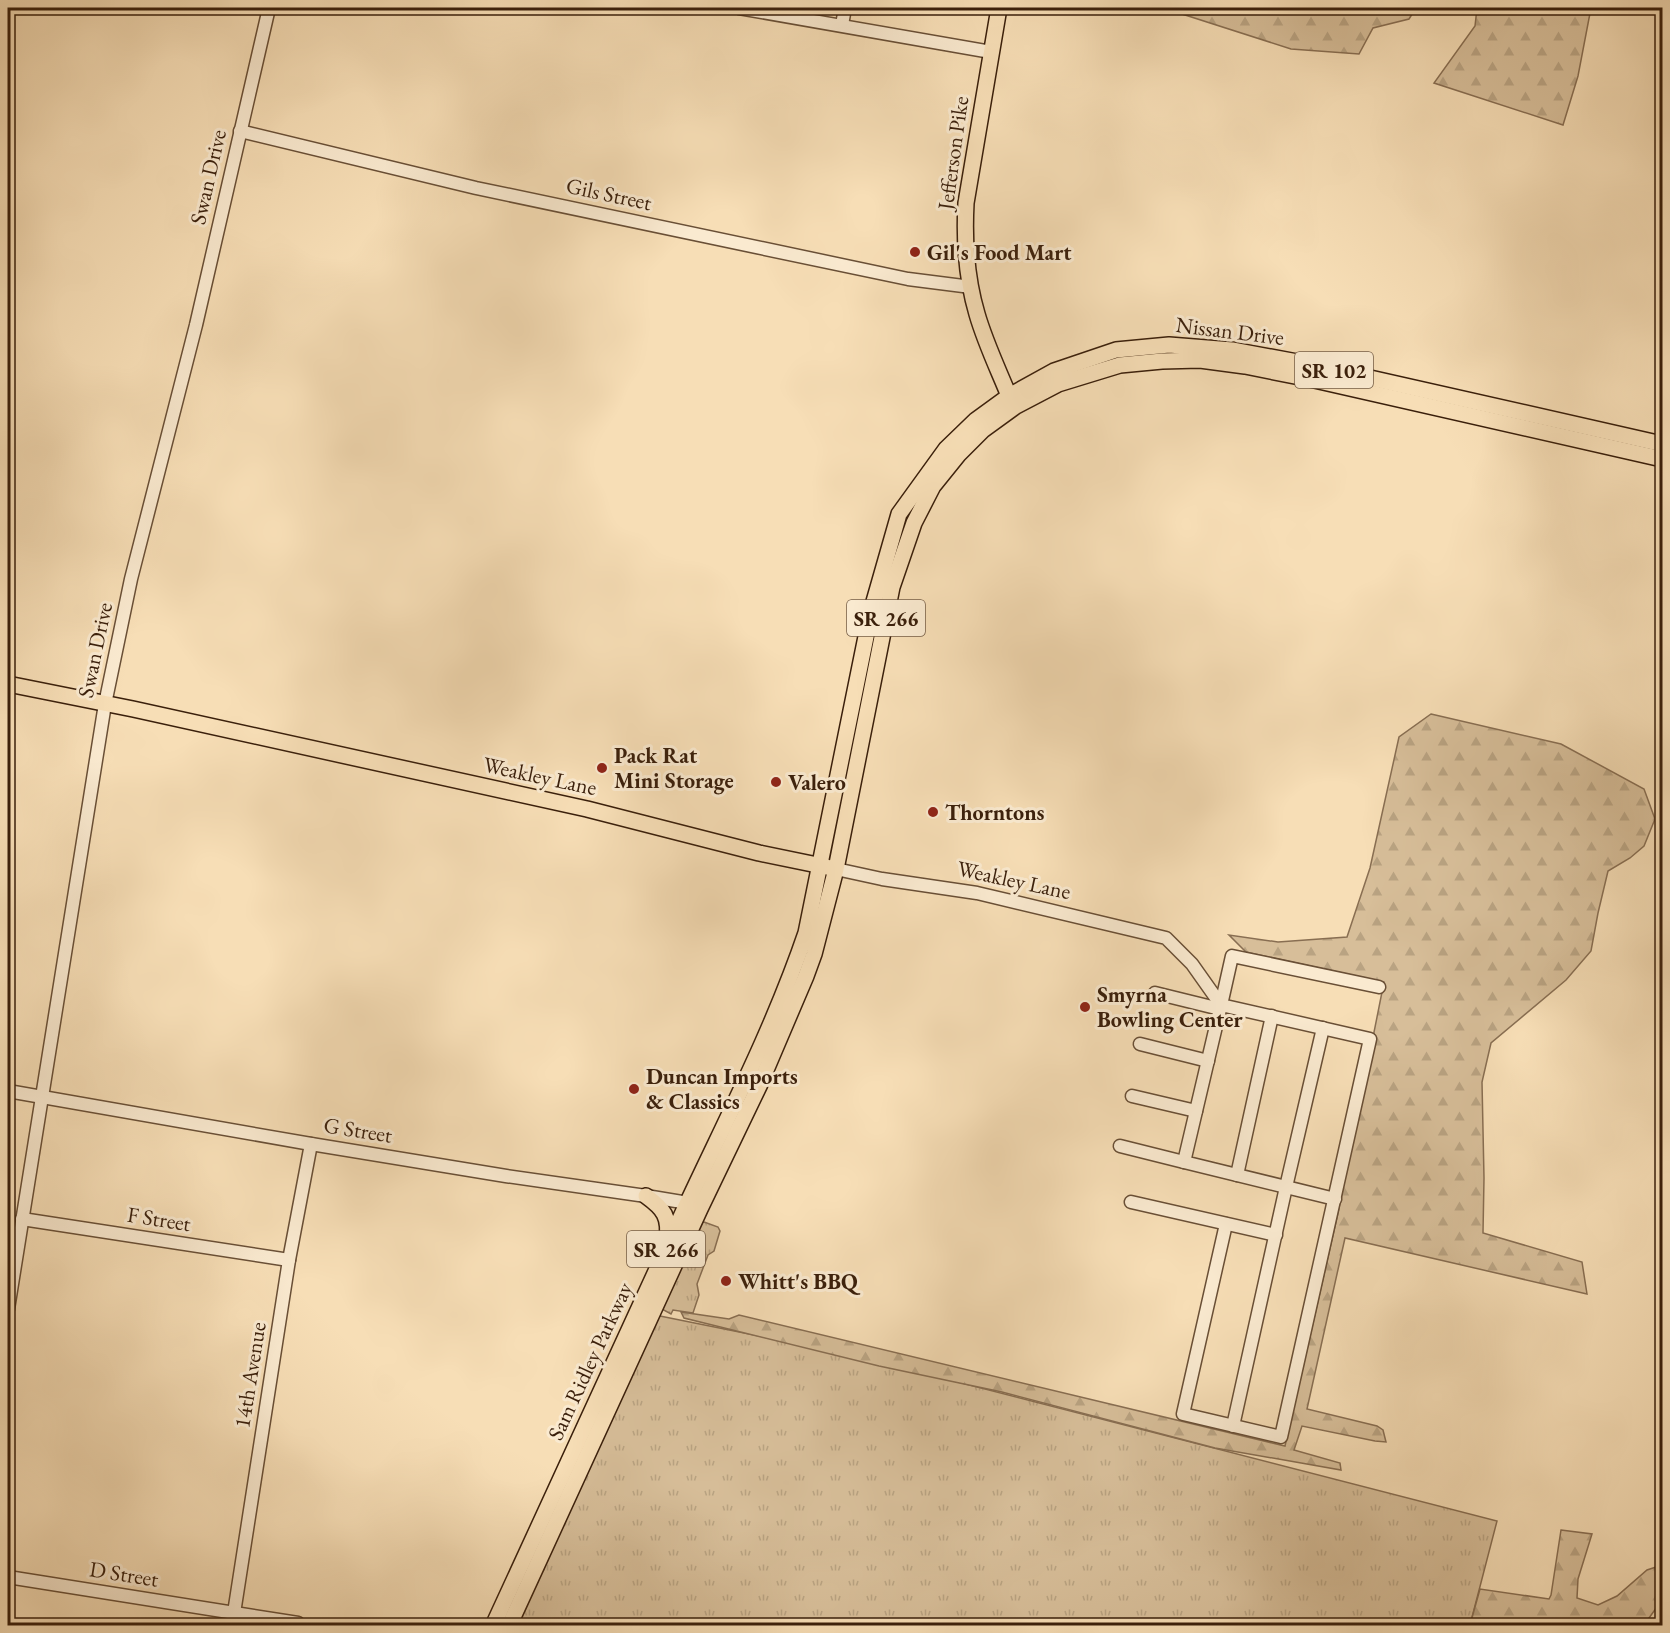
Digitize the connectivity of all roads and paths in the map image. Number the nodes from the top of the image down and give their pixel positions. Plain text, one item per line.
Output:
1 (269, 8) edge
2 (739, 8) edge
3 (845, 8) edge
4 (999, 8) edge
5 (842, 25) junction
6 (991, 52) junction
7 (240, 131) junction
8 (971, 287) junction
9 (1013, 401) junction
10 (1662, 444) edge
11 (1662, 459) edge
12 (8, 684) edge
13 (105, 704) junction
14 (820, 865) junction
15 (836, 869) junction
16 (1379, 987) dead end
17 (1155, 993) dead end
18 (1220, 1007) junction
19 (1272, 1016) junction
20 (1323, 1028) junction
21 (1140, 1044) dead end
22 (1208, 1060) junction
23 (8, 1092) edge
24 (42, 1096) junction
25 (1132, 1096) dead end
26 (1196, 1111) junction
27 (310, 1144) junction
28 (1120, 1146) dead end
29 (1184, 1162) junction
30 (1237, 1175) junction
31 (1286, 1187) junction
32 (646, 1196) junction
33 (1335, 1199) junction
34 (1131, 1202) dead end
35 (694, 1206) junction
36 (22, 1219) junction
37 (1226, 1224) junction
38 (1276, 1235) junction
39 (666, 1250) junction
40 (289, 1260) junction
41 (8, 1309) edge
42 (1233, 1426) junction
43 (8, 1577) edge
44 (234, 1613) junction
45 (298, 1623) dead end
46 (493, 1626) edge
47 (508, 1626) edge

1 - 7 street, Swan Drive
2 - 5 street
3 - 5 street
4 - 6 main road, Jefferson Pike
5 - 6 street
6 - 8 main road, Jefferson Pike
7 - 8 street, Gils Street
7 - 13 street, Swan Drive
8 - 9 main road, Jefferson Pike
9 - 10 main road, Nissan Drive / SR 102
9 - 11 main road, Nissan Drive / SR 102
9 - 14 main road, Sam Ridley Parkway / SR 266
9 - 15 main road, Sam Ridley Parkway / SR 266
12 - 13 main road, Weakley Lane
13 - 14 main road, Weakley Lane
13 - 24 street, Swan Drive
14 - 15 main road, Weakley Lane
14 - 35 main road, Sam Ridley Parkway / SR 266
15 - 18 street, Weakley Lane
15 - 35 main road, Sam Ridley Parkway / SR 266
16 - 18 street
17 - 18 street
18 - 19 street
18 - 22 street
19 - 20 street
19 - 30 street
20 - 31 street
20 - 33 street
21 - 22 street
22 - 26 street
23 - 24 street, G Street
24 - 27 street, G Street
24 - 36 street, Swan Drive
25 - 26 street
26 - 29 street
27 - 32 street, G Street
27 - 40 street, 14th Avenue
28 - 29 street
29 - 30 street
30 - 31 street
31 - 33 street
31 - 38 street
32 - 35 street, G Street
32 - 39 main road
33 - 42 street
34 - 37 street
35 - 39 main road, Sam Ridley Parkway / SR 266
35 - 47 main road, Sam Ridley Parkway / SR 266
36 - 40 street, F Street
36 - 41 street, Swan Drive
37 - 38 street
37 - 42 street
38 - 42 street
39 - 46 main road, Sam Ridley Parkway / SR 266
40 - 44 street, 14th Avenue
43 - 44 street, D Street
44 - 45 street, D Street

